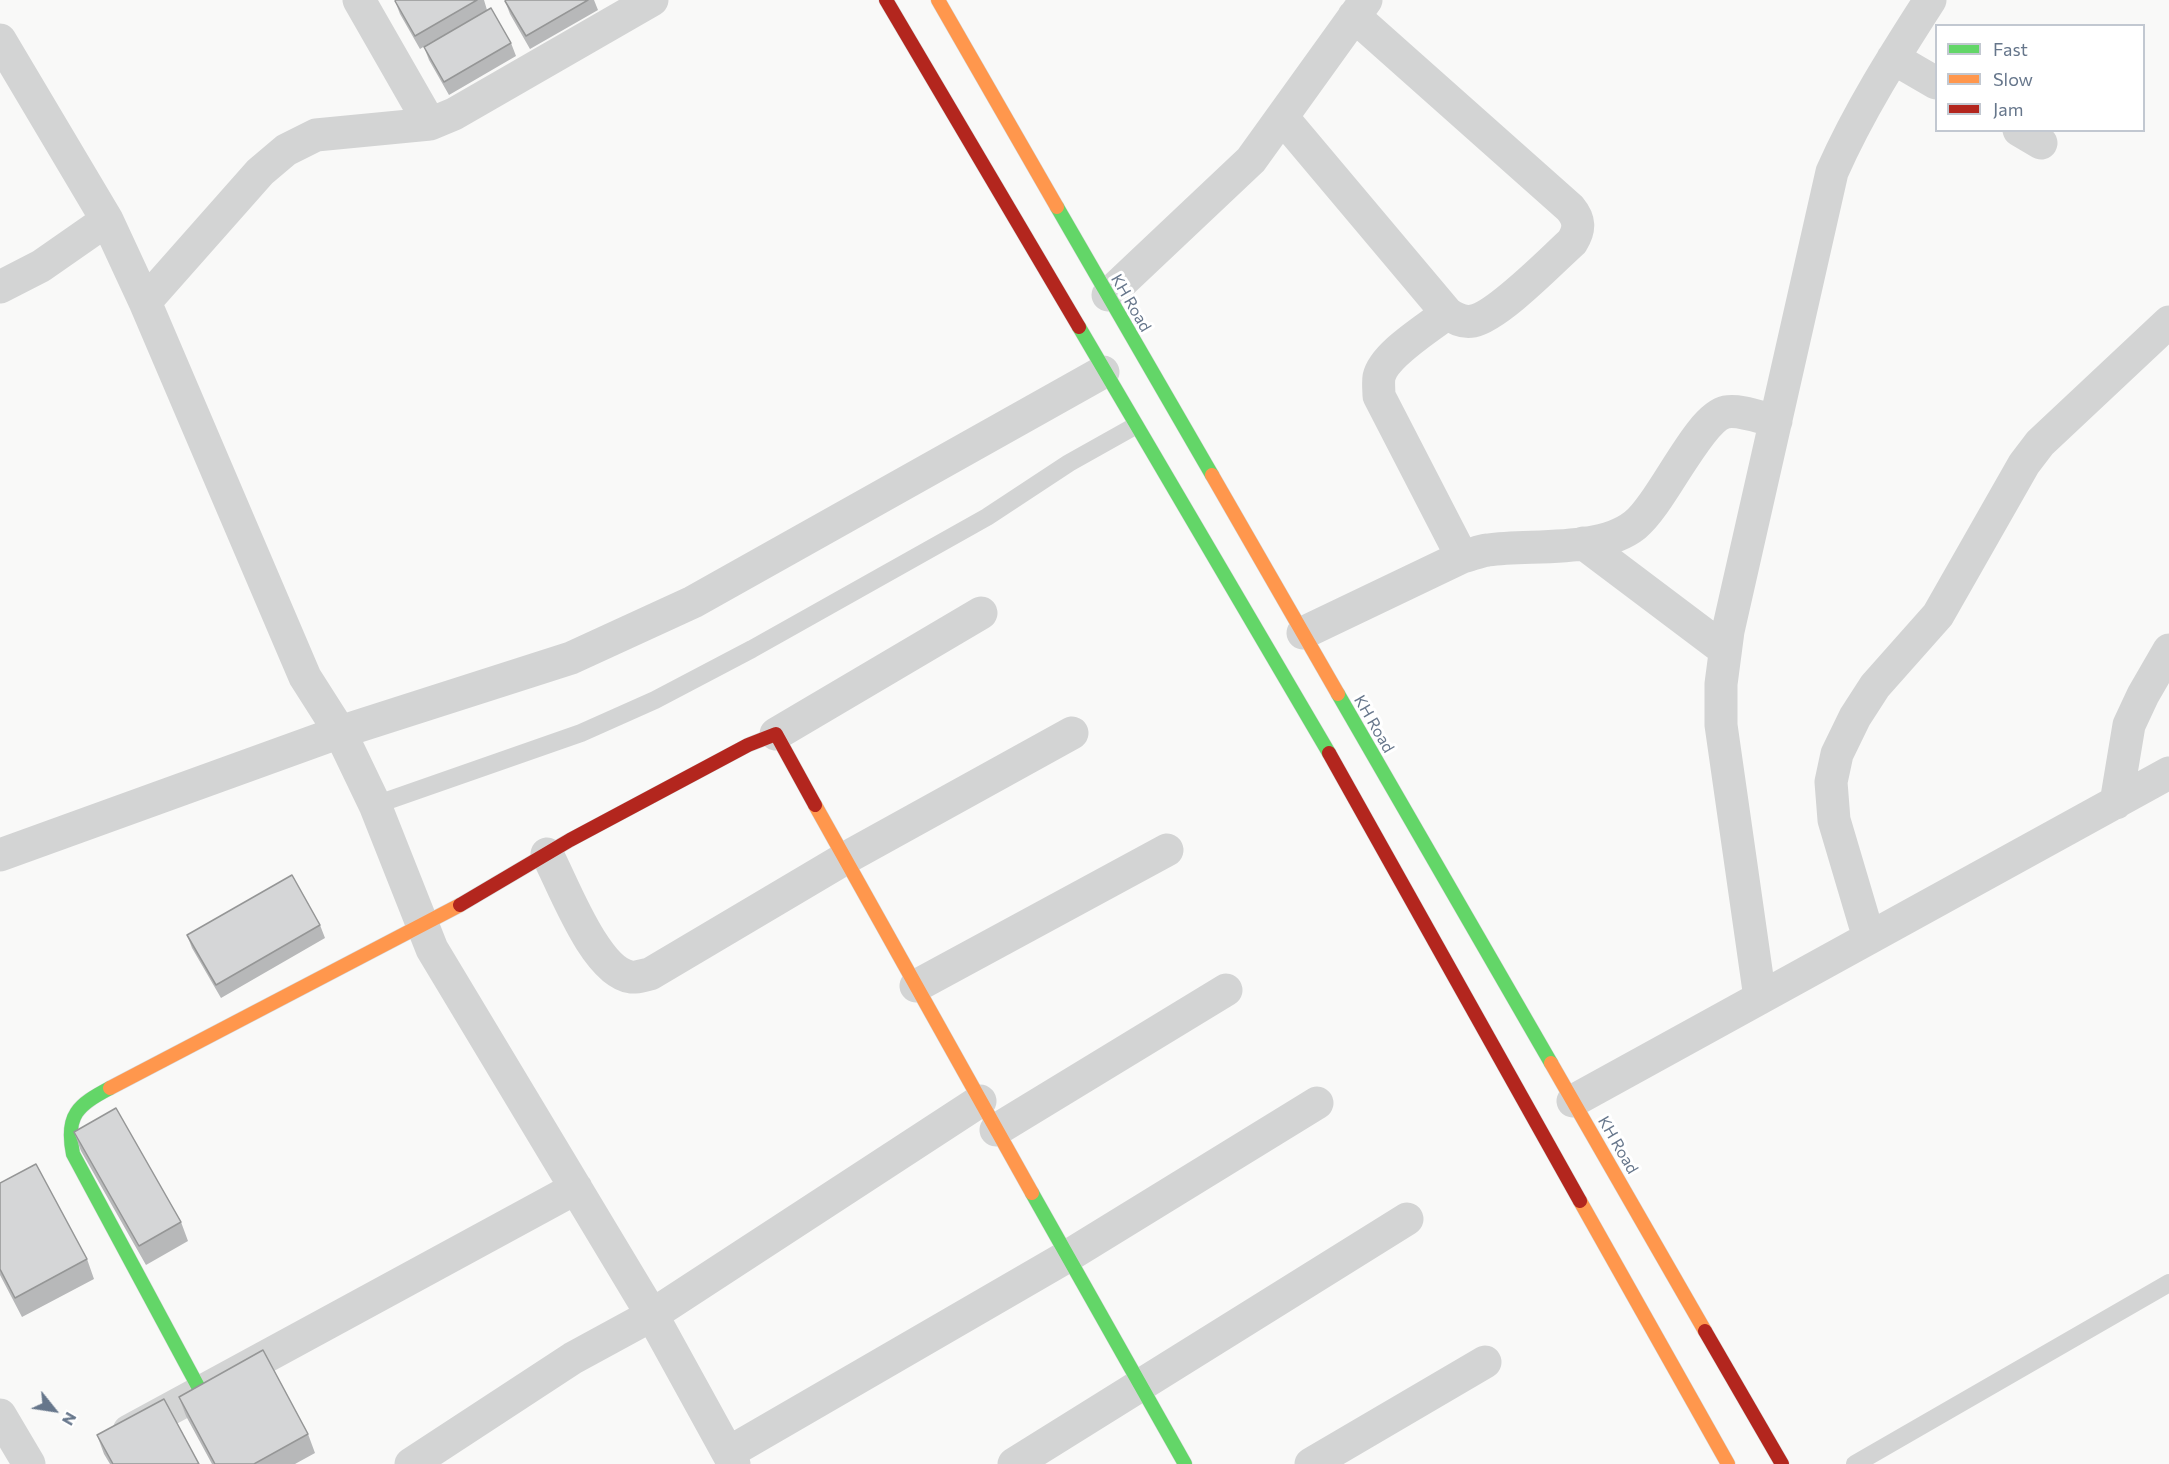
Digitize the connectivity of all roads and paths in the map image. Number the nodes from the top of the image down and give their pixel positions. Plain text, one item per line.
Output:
1 (652, 0) edge
2 (886, 0) edge
3 (938, 0) edge
4 (1930, 0) edge
5 (362, 1) edge
6 (1360, 8) edge
7 (0, 40) edge
8 (1893, 58) junction
9 (1935, 82) edge
10 (1282, 117) junction
11 (430, 124) junction
12 (107, 220) junction
13 (0, 287) edge
14 (1108, 295) junction
15 (145, 302) junction
16 (1447, 313) junction
17 (2169, 322) edge
18 (1124, 361) junction
19 (1776, 421) junction
20 (1135, 426) junction
21 (1583, 543) junction
22 (1462, 557) junction
23 (981, 613) dead end
24 (1303, 633) junction
25 (1725, 650) junction
26 (2169, 650) edge
27 (340, 732) junction
28 (1072, 733) dead end
29 (776, 734) junction
30 (2169, 773) edge
31 (2116, 803) junction
32 (375, 805) junction
33 (1167, 850) dead end
34 (547, 854) junction
35 (0, 855) edge
36 (844, 860) junction
37 (422, 923) junction
38 (1869, 938) junction
39 (916, 987) junction
40 (1226, 990) dead end
41 (1760, 998) junction
42 (980, 1101) junction
43 (1573, 1101) junction
44 (1317, 1103) dead end
45 (996, 1130) junction
46 (576, 1188) junction
47 (1407, 1219) dead end
48 (1068, 1256) junction
49 (2169, 1283) edge
50 (652, 1315) junction
51 (1485, 1362) dead end
52 (1140, 1384) junction
53 (201, 1392) junction
54 (0, 1415) edge
55 (116, 1438) edge
56 (731, 1458) edge
57 (29, 1464) edge
58 (411, 1464) edge
59 (1014, 1464) edge
60 (1185, 1464) edge
61 (1311, 1464) edge
62 (1728, 1464) edge
63 (1782, 1464) edge
64 (1855, 1464) edge

1 - 11 street
2 - 18 main road, KH Road
3 - 14 main road, KH Road
4 - 8 street
5 - 11 street
6 - 10 street
6 - 16 street
7 - 12 street
8 - 9 street
8 - 19 street
10 - 14 street
10 - 16 street
11 - 15 street
12 - 13 street
12 - 15 street
14 - 18 main road, KH Road
15 - 27 street
16 - 22 street
17 - 38 street
18 - 20 main road, KH Road
18 - 24 main road, KH Road
18 - 27 street
19 - 21 street
19 - 25 street
20 - 32 lane
20 - 62 main road, KH Road
21 - 22 street
21 - 25 street
22 - 24 street
23 - 29 street
24 - 43 main road, KH Road
25 - 41 street
26 - 31 street
27 - 32 street
27 - 35 street
28 - 36 street
29 - 34 main road
29 - 36 main road
30 - 31 street
31 - 38 street
32 - 37 street
33 - 39 street
34 - 36 street
34 - 37 main road
36 - 39 main road
37 - 46 street
37 - 53 main road
38 - 41 street
39 - 42 main road
40 - 45 street
41 - 43 street
42 - 45 main road
42 - 50 street
43 - 63 main road, KH Road
44 - 48 street
45 - 48 main road
46 - 50 street
46 - 53 street
47 - 52 street
48 - 52 main road
48 - 56 street
49 - 64 lane
50 - 56 street
50 - 58 street
51 - 61 street
52 - 59 street
52 - 60 main road
53 - 55 street
54 - 57 street

